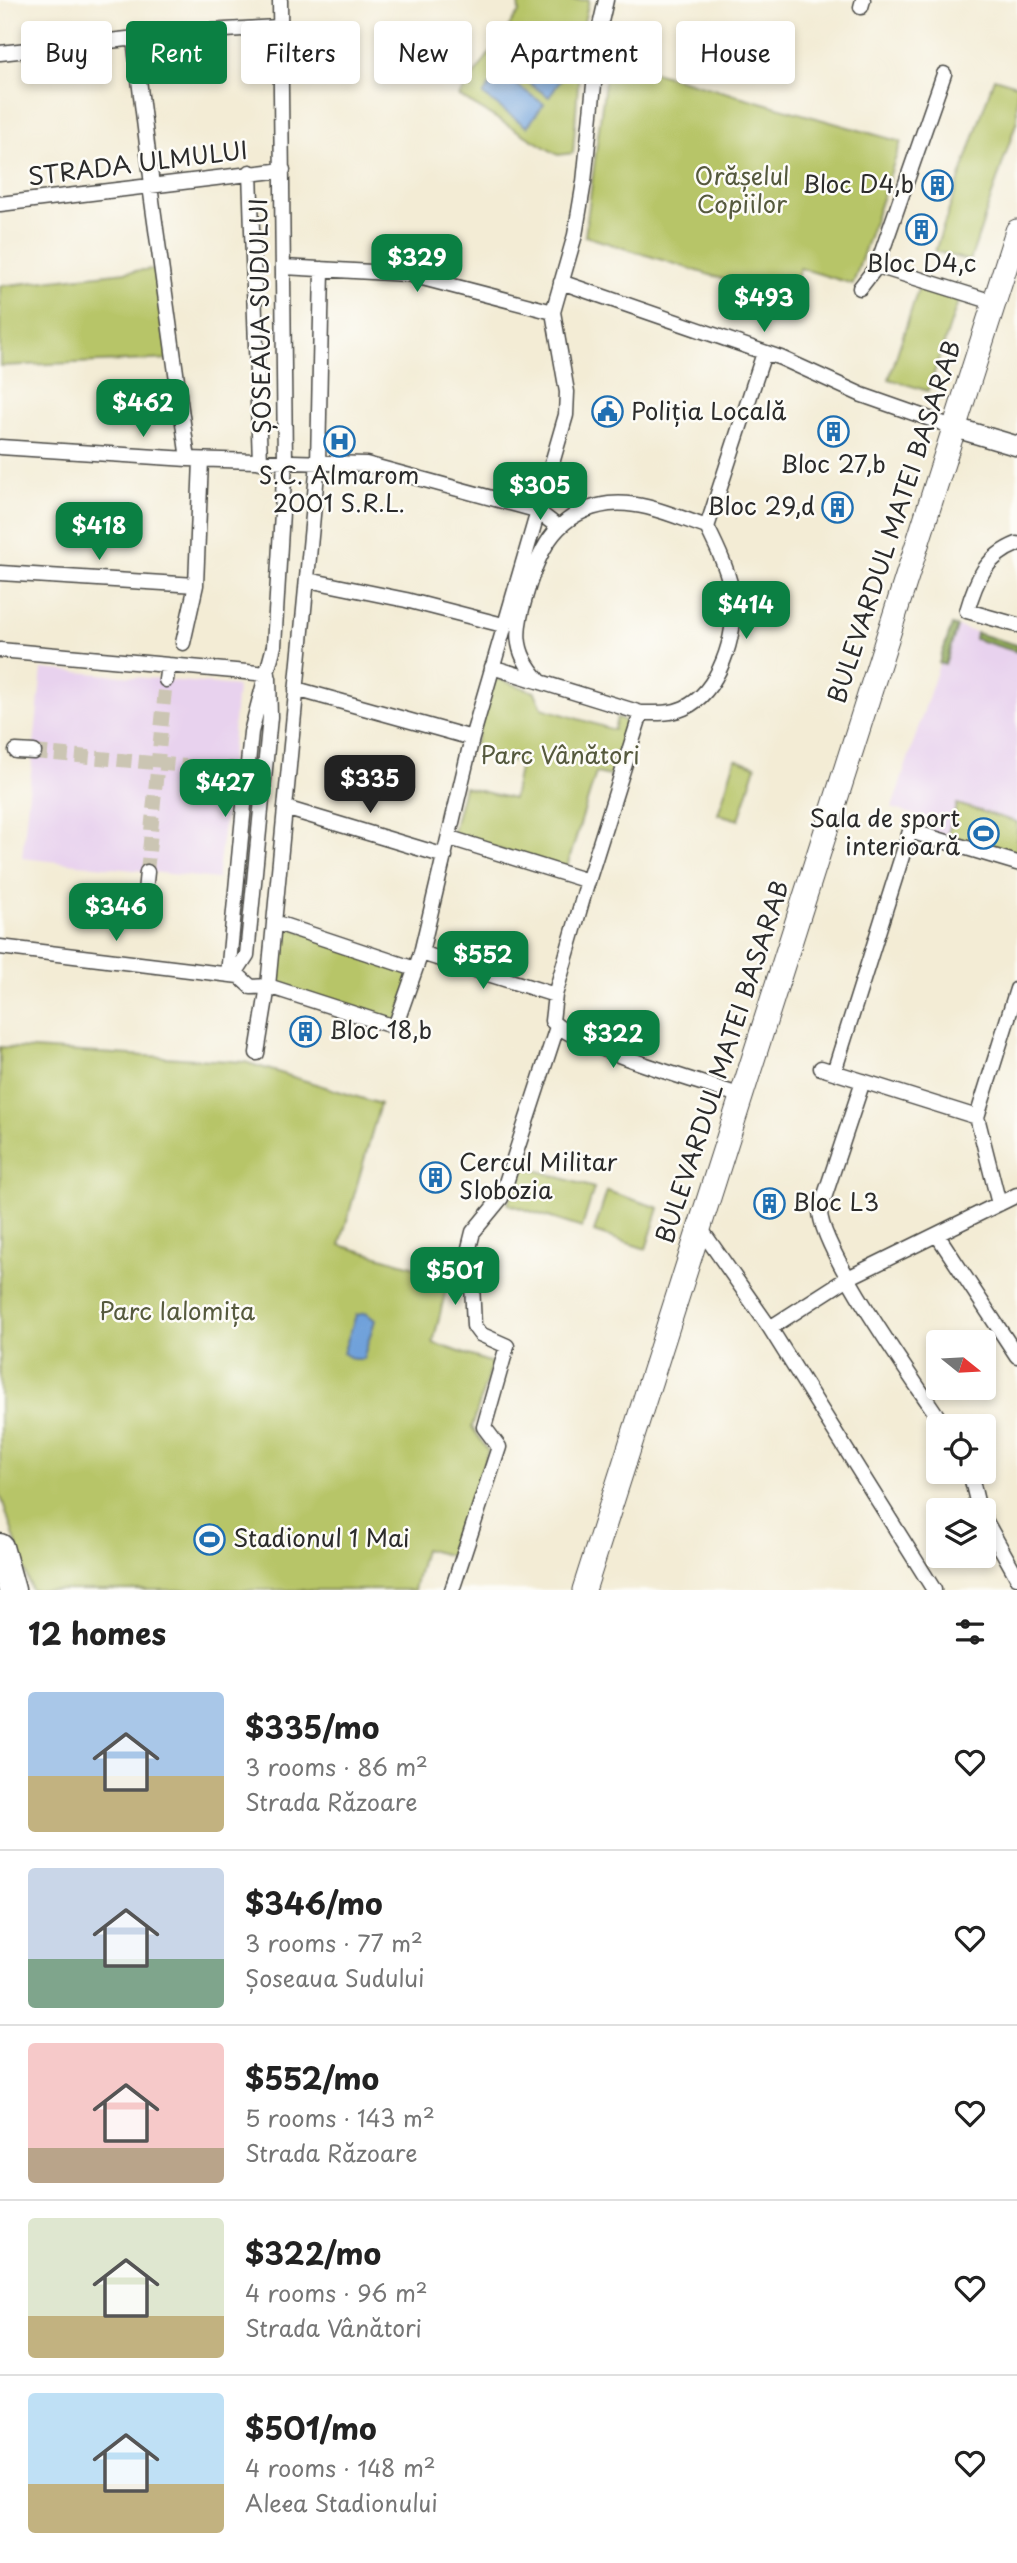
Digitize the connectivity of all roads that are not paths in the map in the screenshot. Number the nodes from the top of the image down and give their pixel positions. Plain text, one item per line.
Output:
1 (280, 0) edge
2 (606, 0) edge
3 (278, 21) edge
4 (126, 40) edge
5 (0, 53) edge
6 (944, 74) dead end
7 (139, 84) edge
8 (280, 84) edge
9 (283, 170) junction
10 (250, 173) junction
11 (151, 186) junction
12 (0, 204) edge
13 (1017, 231) edge
14 (877, 266) junction
15 (284, 267) junction
16 (322, 268) junction
17 (561, 282) junction
18 (860, 288) dead end
19 (993, 302) junction
20 (552, 312) junction
21 (765, 352) junction
22 (953, 427) junction
23 (1017, 446) edge
24 (0, 447) edge
25 (195, 460) junction
26 (260, 462) junction
27 (285, 462) junction
28 (318, 463) junction
29 (536, 510) junction
30 (558, 527) junction
31 (707, 527) junction
32 (1017, 544) edge
33 (0, 573) edge
34 (308, 580) junction
35 (196, 586) junction
36 (503, 625) junction
37 (1017, 625) edge
38 (183, 643) dead end
39 (0, 650) edge
40 (168, 664) junction
41 (492, 667) junction
42 (268, 674) junction
43 (166, 680) tunnel mouth
44 (539, 680) junction
45 (296, 689) junction
46 (641, 713) junction
47 (472, 738) junction
48 (16, 751) dead end
49 (34, 752) tunnel mouth
50 (230, 770) tunnel mouth
51 (247, 772) junction
52 (285, 808) junction
53 (450, 838) junction
54 (446, 856) junction
55 (1017, 863) edge
56 (147, 872) tunnel mouth
57 (588, 881) junction
58 (144, 901) dead end
59 (274, 922) junction
60 (0, 947) edge
61 (421, 953) junction
62 (415, 969) junction
63 (228, 974) junction
64 (268, 986) junction
65 (1017, 989) edge
66 (555, 995) junction
67 (558, 1027) junction
68 (257, 1053) dead end
69 (863, 1081) junction
70 (739, 1095) junction
71 (977, 1117) junction
72 (1017, 1195) edge
73 (999, 1204) junction
74 (698, 1226) junction
75 (938, 1236) junction
76 (848, 1278) junction
77 (770, 1328) junction
78 (1017, 1356) edge
79 (936, 1414) edge
80 (996, 1539) edge
81 (0, 1547) edge
82 (1017, 1577) edge
83 (12, 1590) edge
84 (452, 1590) edge
85 (584, 1590) edge
86 (934, 1590) edge

1 - 3 street, ȘOSEAUA SUDULUI
2 - 17 street
4 - 5 street
6 - 14 street
7 - 11 street
8 - 9 street, ȘOSEAUA SUDULUI
9 - 10 street, STRADA ULMULUI
9 - 15 street, ȘOSEAUA SUDULUI
10 - 11 street, STRADA ULMULUI
10 - 26 street
11 - 12 street, STRADA ULMULUI
11 - 25 street
13 - 19 main road, BULEVARDUL MATEI BASARAB
14 - 18 street
14 - 19 street
15 - 16 street
15 - 27 street, ȘOSEAUA SUDULUI
16 - 20 street
16 - 28 street
17 - 20 street
17 - 21 street
19 - 22 main road, BULEVARDUL MATEI BASARAB
20 - 29 street
21 - 22 street
21 - 31 street
22 - 23 street
22 - 70 main road, BULEVARDUL MATEI BASARAB
24 - 25 street
25 - 26 street
25 - 35 street
26 - 27 street
27 - 28 street
27 - 42 street, ȘOSEAUA SUDULUI
28 - 29 street
28 - 34 street
29 - 30 street
29 - 36 street
30 - 31 street
30 - 44 street
31 - 46 street
32 - 37 street
33 - 35 street
34 - 36 street
34 - 45 street
35 - 38 street
36 - 41 street
39 - 40 street
40 - 42 street
40 - 43 street
41 - 44 street
41 - 47 street
42 - 51 street, ȘOSEAUA SUDULUI
42 - 63 street, ȘOSEAUA SUDULUI
44 - 46 street
45 - 47 street
45 - 52 street
46 - 57 street
47 - 53 street
48 - 49 street
50 - 51 street
51 - 63 street, ȘOSEAUA SUDULUI
52 - 54 street
52 - 59 street
53 - 54 street
53 - 57 street
54 - 61 street
55 - 69 street
56 - 58 street
57 - 66 street
59 - 62 street
59 - 64 street
60 - 63 street
61 - 62 street
61 - 66 street
62 - 64 street
63 - 64 street
64 - 68 street
65 - 71 street
66 - 67 street
67 - 70 street
67 - 84 street
69 - 71 street
69 - 76 street
70 - 74 main road, BULEVARDUL MATEI BASARAB
71 - 73 street
72 - 73 street
73 - 75 street
74 - 77 street
74 - 85 main road, BULEVARDUL MATEI BASARAB
75 - 76 street
75 - 78 street
76 - 77 street
76 - 79 street
77 - 86 street
80 - 82 street
81 - 83 highway

